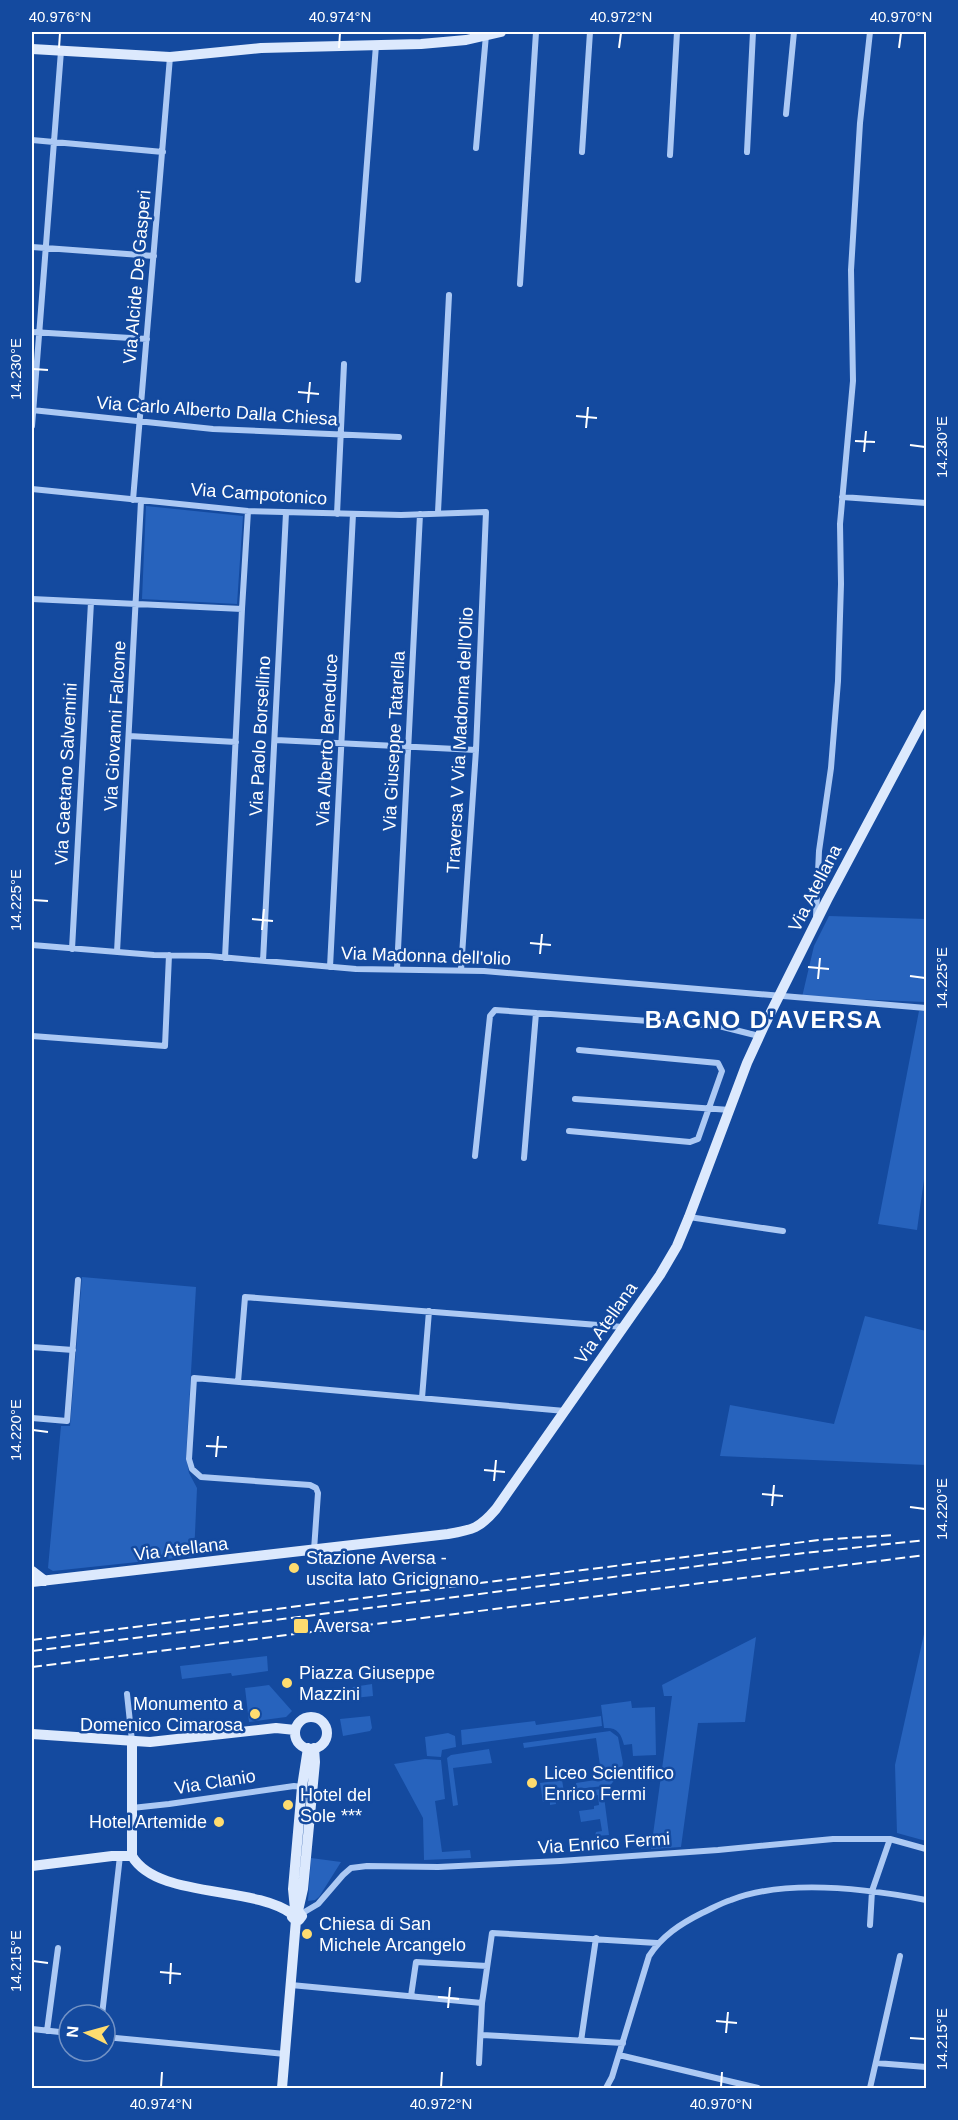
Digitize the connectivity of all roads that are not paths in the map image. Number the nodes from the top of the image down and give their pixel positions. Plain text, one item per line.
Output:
1 (501, 32) edge
2 (536, 32) edge
3 (590, 32) edge
4 (677, 32) edge
5 (753, 32) edge
6 (794, 32) edge
7 (870, 32) edge
8 (486, 35) junction
9 (376, 45) junction
10 (32, 49) edge
11 (61, 51) junction
12 (170, 57) junction
13 (786, 114) dead end
14 (32, 140) edge
15 (55, 143) junction
16 (476, 148) dead end
17 (163, 152) junction
18 (582, 152) dead end
19 (747, 152) dead end
20 (670, 155) dead end
21 (32, 247) edge
22 (46, 248) junction
23 (154, 256) junction
24 (358, 280) dead end
25 (520, 284) dead end
26 (449, 295) dead end
27 (32, 332) edge
28 (39, 333) junction
29 (147, 339) junction
30 (344, 364) dead end
31 (32, 410) edge
32 (140, 423) junction
33 (32, 426) edge
34 (341, 435) junction
35 (399, 437) dead end
36 (32, 489) edge
37 (842, 497) junction
38 (133, 500) junction
39 (141, 501) junction
40 (927, 503) edge
41 (248, 511) junction
42 (438, 512) junction
43 (486, 512) joint
44 (286, 513) junction
45 (338, 514) junction
46 (353, 514) junction
47 (420, 514) junction
48 (32, 599) edge
49 (91, 602) junction
50 (137, 604) junction
51 (242, 609) junction
52 (927, 714) edge
53 (129, 736) junction
54 (276, 740) junction
55 (236, 742) junction
56 (342, 745) junction
57 (408, 747) junction
58 (476, 750) junction
59 (816, 922) junction
60 (32, 945) edge
61 (72, 949) junction
62 (117, 952) junction
63 (169, 956) junction
64 (225, 958) junction
65 (263, 961) junction
66 (330, 967) junction
67 (397, 969) junction
68 (461, 970) junction
69 (778, 997) junction
70 (927, 1008) edge
71 (537, 1012) junction
72 (32, 1036) edge
73 (759, 1036) junction
74 (579, 1050) dead end
75 (575, 1099) dead end
76 (710, 1109) junction
77 (730, 1110) junction
78 (569, 1131) dead end
79 (475, 1156) dead end
80 (524, 1158) dead end
81 (689, 1217) junction
82 (783, 1231) dead end
83 (78, 1280) dead end
84 (429, 1311) junction
85 (624, 1327) junction
86 (32, 1347) edge
87 (73, 1350) junction
88 (238, 1382) junction
89 (422, 1398) junction
90 (565, 1411) junction
91 (32, 1418) edge
92 (314, 1550) junction
93 (32, 1571) edge
94 (45, 1581) junction
95 (32, 1582) edge
96 (127, 1694) dead end
97 (295, 1730) junction
98 (32, 1734) edge
99 (132, 1741) junction
100 (311, 1748) junction
101 (302, 1787) junction
102 (132, 1808) junction
103 (890, 1839) junction
104 (927, 1848) edge
105 (120, 1856) junction
106 (132, 1856) junction
107 (32, 1866) edge
108 (872, 1891) junction
109 (927, 1900) edge
110 (297, 1914) junction
111 (870, 1926) dead end
112 (596, 1938) junction
113 (657, 1943) junction
114 (58, 1948) dead end
115 (900, 1956) dead end
116 (487, 1966) junction
117 (291, 1985) junction
118 (411, 1996) junction
119 (482, 2002) junction
120 (103, 2003) edge
121 (32, 2029) edge
122 (47, 2031) junction
123 (57, 2032) edge
124 (482, 2035) junction
125 (117, 2038) edge
126 (581, 2041) junction
127 (623, 2043) junction
128 (285, 2054) junction
129 (619, 2055) junction
130 (479, 2063) dead end
131 (876, 2063) junction
132 (927, 2067) edge
133 (282, 2088) edge
134 (606, 2088) edge
135 (758, 2088) edge
136 (870, 2088) edge

1 - 8 main road
2 - 25 street
3 - 18 street
4 - 20 street
5 - 19 street
6 - 13 street
7 - 37 street
8 - 9 main road
8 - 16 street
9 - 12 main road
9 - 24 street
10 - 11 main road
11 - 12 main road
11 - 15 street
12 - 17 street, Via Alcide De Gasperi
14 - 15 street
15 - 17 street
15 - 22 street
17 - 23 street, Via Alcide De Gasperi
21 - 22 street
22 - 23 street
22 - 28 street
23 - 29 street, Via Alcide De Gasperi
26 - 42 street
27 - 28 street
28 - 29 street
28 - 31 street
29 - 32 street, Via Alcide De Gasperi
30 - 34 street
31 - 32 street, Via Carlo Alberto Dalla Chiesa
31 - 33 street
32 - 34 street, Via Carlo Alberto Dalla Chiesa
32 - 38 street, Via Alcide De Gasperi
34 - 35 street, Via Carlo Alberto Dalla Chiesa
34 - 45 street
36 - 38 street, Via Campotonico
37 - 40 street
37 - 59 street
38 - 39 street, Via Campotonico
39 - 41 street, Via Campotonico
39 - 50 street, Via Giovanni Falcone
41 - 44 street, Via Campotonico
41 - 51 street
42 - 43 street, Via Campotonico
42 - 47 street, Via Campotonico
43 - 58 street, Traversa V Via Madonna dell'Olio
44 - 45 street, Via Campotonico
44 - 54 street, Via Paolo Borsellino
45 - 46 street, Via Campotonico
46 - 47 street, Via Campotonico
46 - 56 street, Via Alberto Beneduce
47 - 57 street, Via Giuseppe Tatarella
48 - 49 street
49 - 50 street
49 - 61 street, Via Gaetano Salvemini
50 - 51 street
50 - 53 street, Via Giovanni Falcone
51 - 55 street
52 - 59 main road, Via Atellana
53 - 55 street
53 - 62 street, Via Giovanni Falcone
54 - 56 street
54 - 65 street, Via Paolo Borsellino
55 - 64 street
56 - 57 street
56 - 66 street, Via Alberto Beneduce
57 - 58 street
57 - 67 street, Via Giuseppe Tatarella
58 - 68 street, Traversa V Via Madonna dell'Olio
59 - 69 main road, Via Atellana
60 - 61 street, Via Madonna dell'olio
61 - 62 street, Via Madonna dell'olio
62 - 63 street, Via Madonna dell'olio
63 - 64 street, Via Madonna dell'olio
63 - 72 street
64 - 65 street, Via Madonna dell'olio
65 - 66 street, Via Madonna dell'olio
66 - 67 street, Via Madonna dell'olio
67 - 68 street, Via Madonna dell'olio
68 - 69 street, Via Madonna dell'olio
69 - 70 street, Via Madonna dell'olio
69 - 73 main road, Via Atellana
71 - 73 street
71 - 79 street
71 - 80 street
73 - 77 main road, Via Atellana
74 - 76 street
75 - 76 street
76 - 77 street
76 - 78 street
77 - 81 main road, Via Atellana
81 - 82 street
81 - 85 main road, Via Atellana
83 - 87 street
84 - 85 street
84 - 88 street
84 - 89 street
85 - 90 main road, Via Atellana
86 - 87 street
87 - 91 street
88 - 89 street
88 - 92 street
89 - 90 street
90 - 92 main road, Via Atellana
92 - 94 main road, Via Atellana
93 - 94 main road
94 - 95 main road, Via Atellana
96 - 99 street
97 - 99 main road
97 - 100 main road
97 - 100 main road
98 - 99 main road
99 - 102 main road
100 - 101 main road
100 - 110 main road
101 - 102 street, Via Clanio
101 - 110 main road
102 - 106 main road
103 - 104 street, Via Enrico Fermi
103 - 108 street
103 - 110 street, Via Enrico Fermi
105 - 106 main road
105 - 107 main road
105 - 120 street
106 - 110 main road
108 - 109 street
108 - 111 street
108 - 113 street
110 - 117 main road
112 - 113 street
112 - 116 street
112 - 126 street
113 - 127 street
114 - 122 street
115 - 131 street
116 - 118 street
116 - 119 street
117 - 118 street
117 - 128 main road
118 - 119 street
119 - 124 street
121 - 122 street
122 - 123 street
124 - 126 street
124 - 130 street
125 - 128 street
126 - 127 street
127 - 129 street
128 - 133 main road
129 - 134 street
129 - 135 street
131 - 132 street
131 - 136 street

